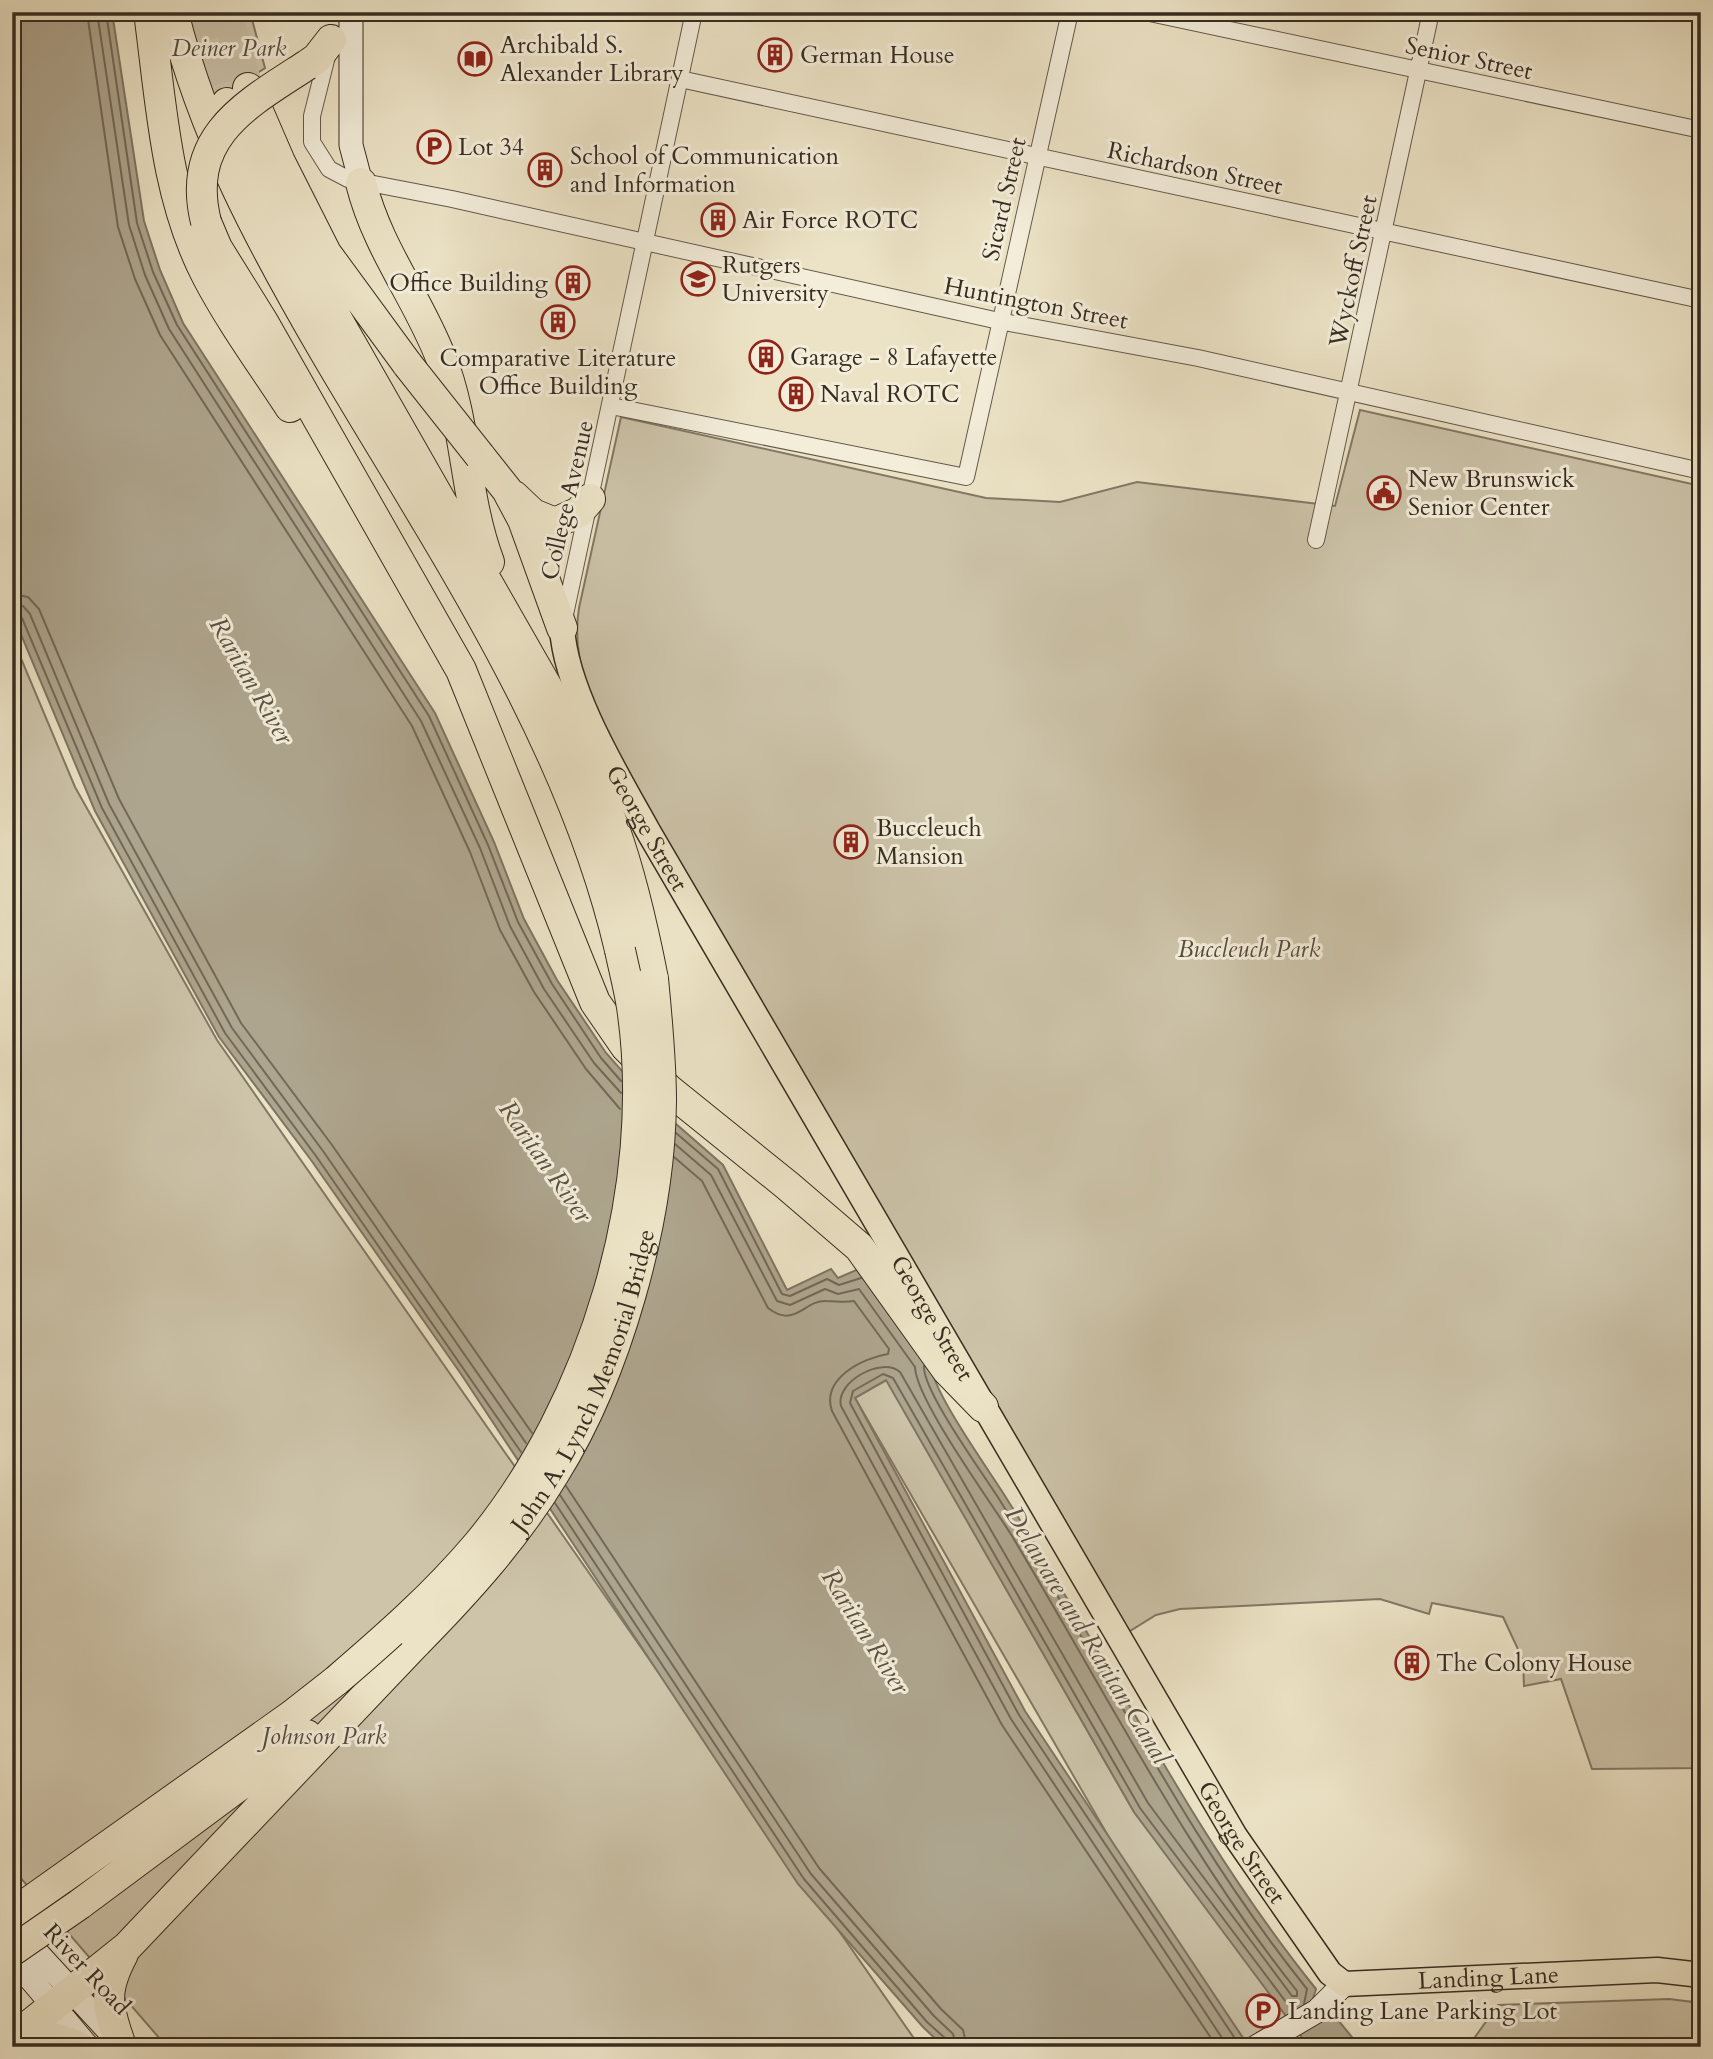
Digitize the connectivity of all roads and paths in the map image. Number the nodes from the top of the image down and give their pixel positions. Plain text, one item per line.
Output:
1 (149, 12) edge
2 (173, 12) edge
3 (351, 12) edge
4 (694, 12) edge
5 (1070, 12) edge
6 (1145, 12) edge
7 (1431, 12) edge
8 (335, 26) edge
9 (1419, 70) junction
10 (680, 79) junction
11 (1701, 130) edge
12 (1037, 158) junction
13 (361, 183) junction
14 (1385, 232) junction
15 (645, 242) junction
16 (1701, 300) edge
17 (999, 321) junction
18 (263, 322) junction
19 (1349, 393) junction
20 (611, 407) junction
21 (1701, 471) edge
22 (507, 490) junction
23 (590, 499) junction
24 (1316, 540) dead end
25 (513, 628) junction
26 (562, 628) junction
27 (461, 670) junction
28 (579, 817) junction
29 (983, 1407) junction
30 (342, 1700) junction
31 (12, 1914) edge
32 (12, 1926) edge
33 (127, 1947) junction
34 (12, 1951) edge
35 (12, 1957) edge
36 (1701, 1975) edge
37 (1344, 1984) junction
38 (63, 2000) junction
39 (12, 2041) edge
40 (122, 2045) edge
41 (79, 2047) edge
42 (88, 2047) edge
43 (1256, 2047) edge

1 - 27 highway
2 - 28 highway
3 - 13 street
4 - 10 street, College Avenue
5 - 12 street, Sicard Street
6 - 9 street, Senior Street
7 - 9 street, Wyckoff Street
8 - 13 street, Huntington Street
8 - 18 highway, bridge
9 - 11 street, Senior Street
9 - 14 street, Wyckoff Street
10 - 12 street, Richardson Street
10 - 15 street, College Avenue
12 - 14 street, Richardson Street
12 - 17 street, Sicard Street
13 - 15 street, Huntington Street
13 - 25 highway
14 - 16 street, Richardson Street
14 - 19 street, Wyckoff Street
15 - 17 street, Huntington Street
15 - 20 street, College Avenue
17 - 19 street, Huntington Street
17 - 20 street, Sicard Street
18 - 27 highway
18 - 28 highway
19 - 21 street, Huntington Street
19 - 24 street, Wyckoff Street
20 - 23 street, College Avenue
22 - 23 highway
22 - 25 highway, bridge
22 - 26 highway
23 - 26 street, College Avenue
25 - 30 highway, John A. Lynch Memorial Bridge, bridge
26 - 29 main road, George Street
27 - 29 highway
28 - 30 highway, John A. Lynch Memorial Bridge, bridge
29 - 37 main road, George Street
30 - 31 highway
30 - 33 highway
30 - 34 highway, bridge
32 - 38 street, River Road
33 - 38 highway
33 - 40 highway
35 - 38 street, River Road
36 - 37 main road, Landing Lane
37 - 43 street
38 - 39 highway
38 - 40 street, River Road
38 - 42 street, River Road
39 - 41 highway

